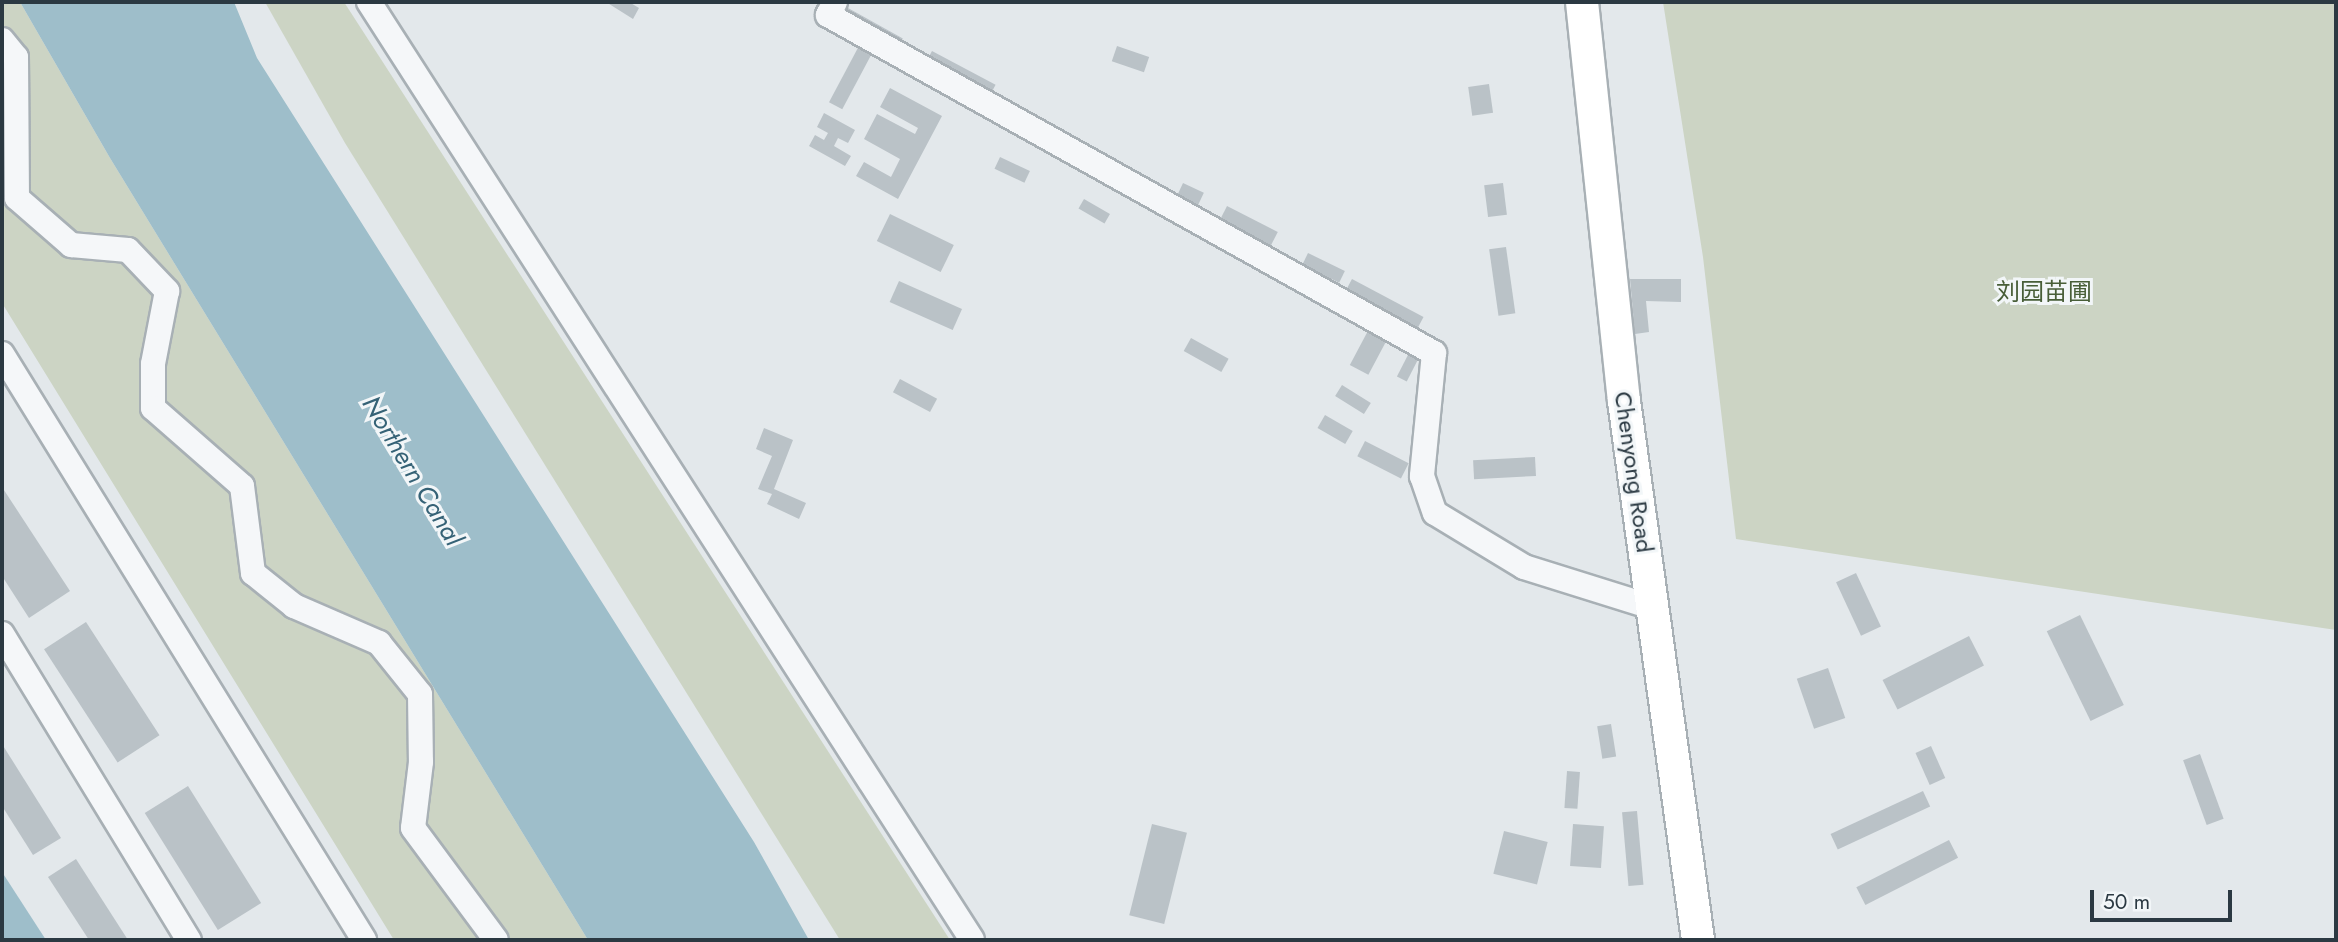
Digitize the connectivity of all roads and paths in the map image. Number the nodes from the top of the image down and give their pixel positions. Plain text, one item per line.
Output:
1 (369, 2) edge
2 (835, 2) edge
3 (1581, 2) edge
4 (2, 40) edge
5 (2, 354) edge
6 (1652, 607) junction
7 (2, 634) edge
8 (189, 940) edge
9 (364, 940) edge
10 (496, 940) edge
11 (972, 940) edge
12 (1698, 940) edge

1 - 11 street
2 - 6 street
3 - 6 main road, Chenyong Road
4 - 10 street
5 - 9 street
6 - 12 main road, Chenyong Road
7 - 8 street

